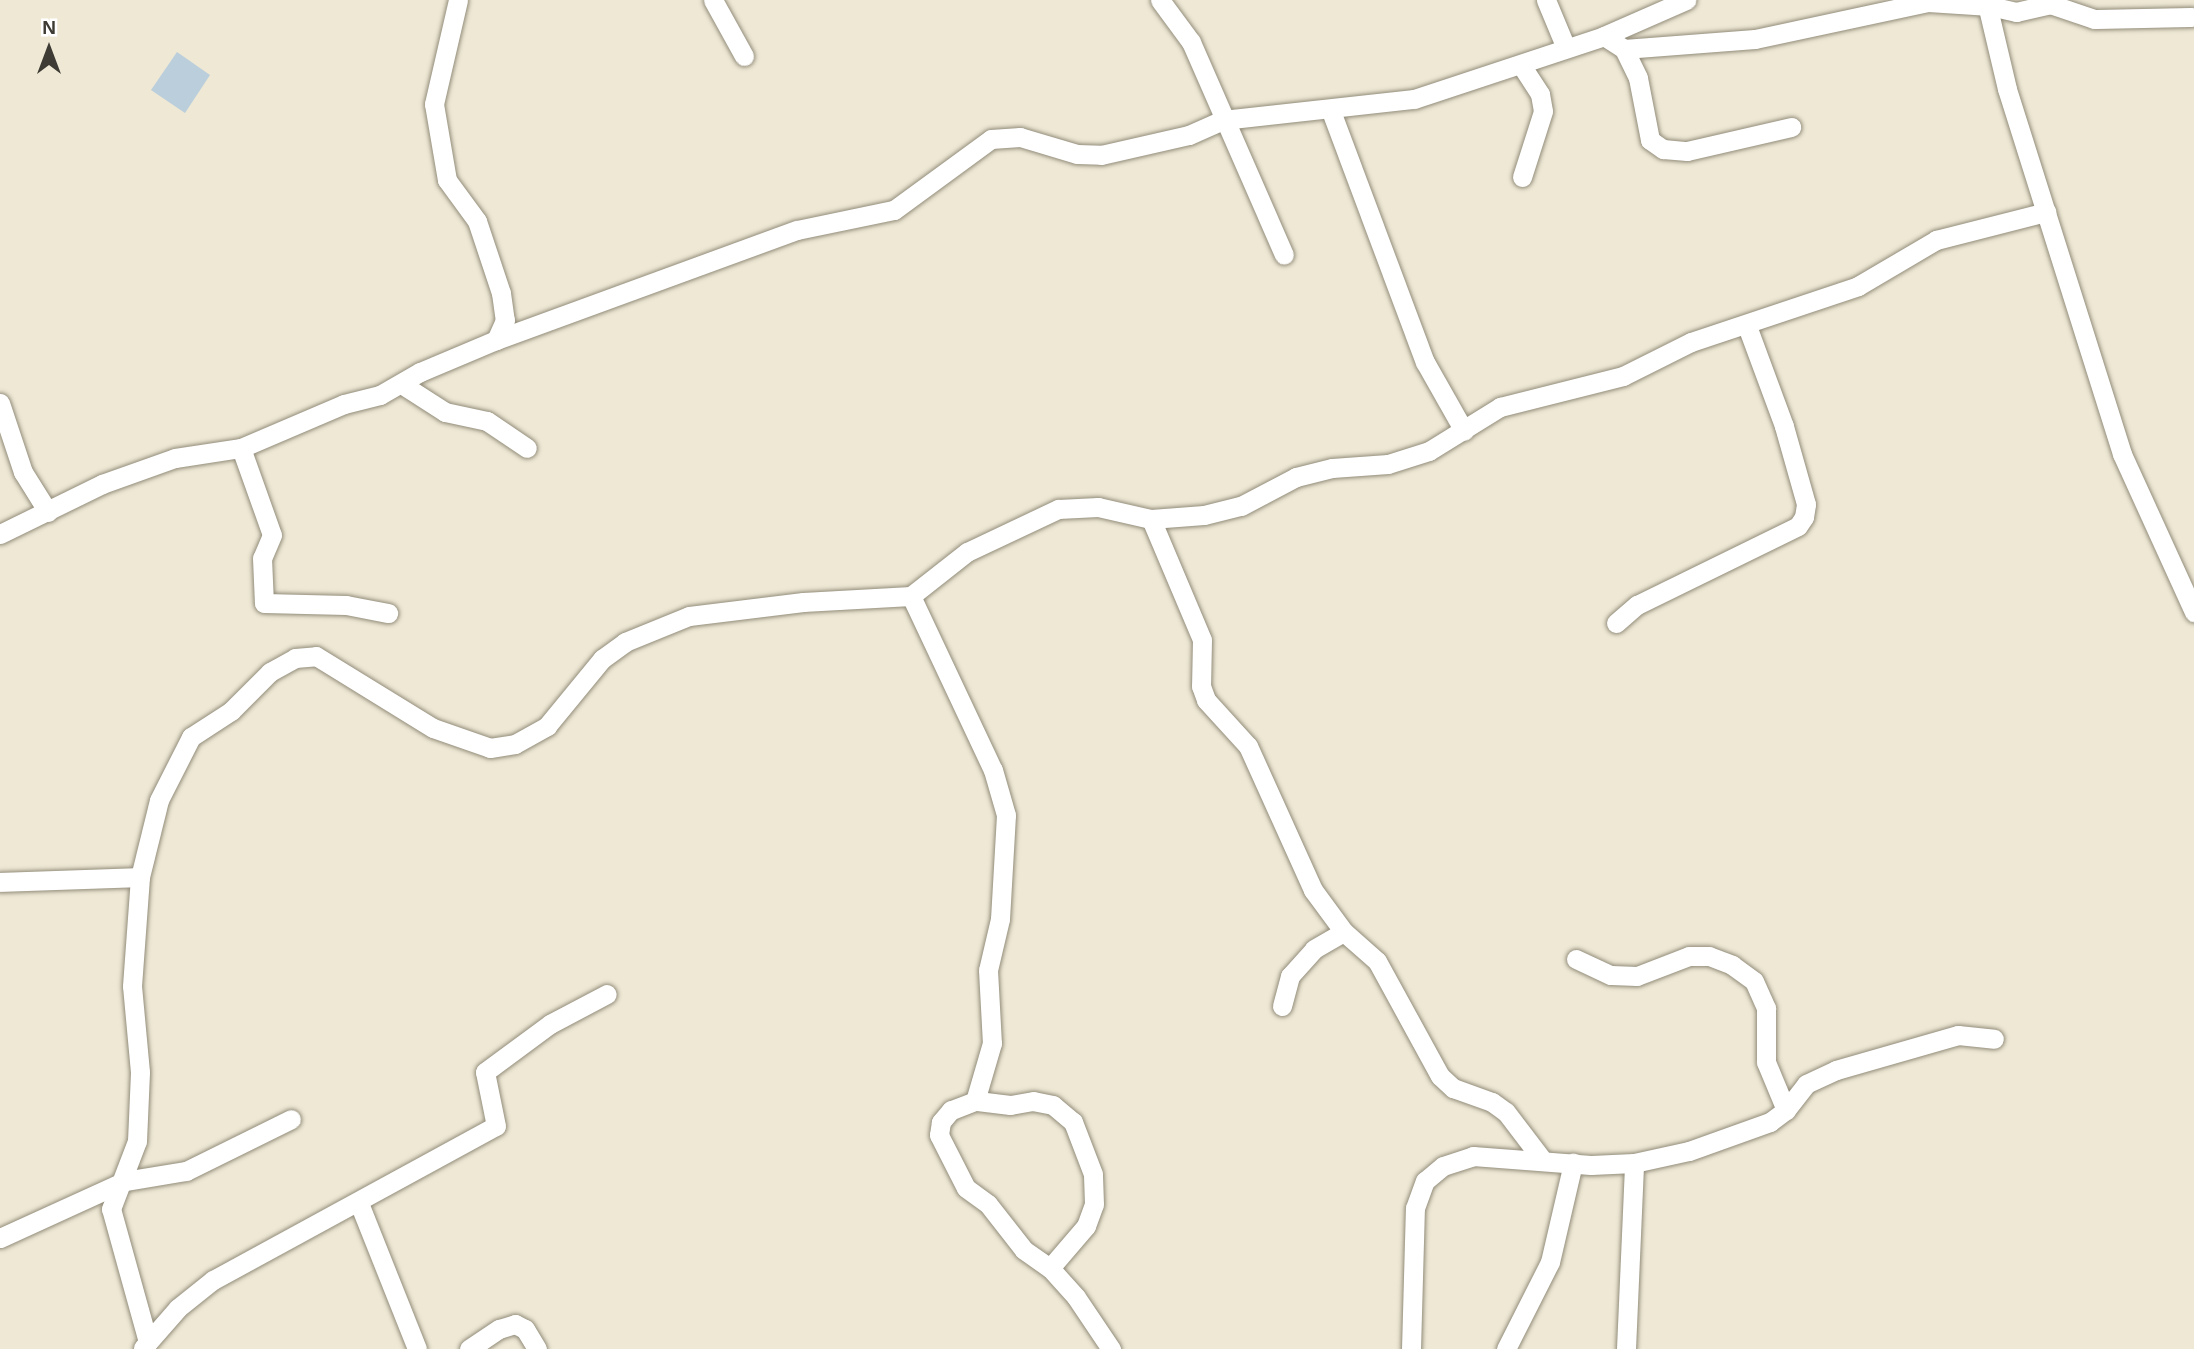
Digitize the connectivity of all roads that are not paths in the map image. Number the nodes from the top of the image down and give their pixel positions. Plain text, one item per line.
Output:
1 (458, 0) edge
2 (713, 0) edge
3 (1160, 0) edge
4 (1546, 0) edge
5 (1686, 0) edge
6 (1928, 1) edge
7 (1988, 3) edge
8 (2190, 13) edge
9 (1604, 36) junction
10 (1566, 48) junction
11 (1624, 50) junction
12 (744, 56) dead end
13 (1522, 66) junction
14 (1331, 111) junction
15 (1223, 120) junction
16 (1791, 127) dead end
17 (1522, 177) dead end
18 (2046, 212) junction
19 (1284, 256) dead end
20 (1747, 326) junction
21 (496, 340) junction
22 (402, 384) junction
23 (0, 403) edge
24 (1464, 431) junction
25 (527, 448) dead end
26 (241, 449) junction
27 (48, 512) junction
28 (1151, 519) junction
29 (0, 534) edge
30 (2190, 577) edge
31 (911, 596) junction
32 (2194, 612) edge
33 (388, 613) dead end
34 (1616, 622) dead end
35 (140, 877) junction
36 (0, 882) edge
37 (1344, 932) junction
38 (1576, 959) dead end
39 (607, 994) dead end
40 (1282, 1006) dead end
41 (1994, 1039) dead end
42 (975, 1101) junction
43 (1786, 1110) junction
44 (291, 1119) dead end
45 (1541, 1158) junction
46 (1573, 1163) junction
47 (1634, 1163) junction
48 (124, 1181) junction
49 (359, 1203) junction
50 (0, 1238) edge
51 (1050, 1268) junction
52 (145, 1345) edge
53 (417, 1349) edge
54 (469, 1349) edge
55 (537, 1349) edge
56 (1111, 1349) edge
57 (1410, 1349) edge
58 (1507, 1349) edge
59 (1626, 1349) edge

1 - 21 street
2 - 12 street
3 - 15 street
4 - 10 street
5 - 9 street
6 - 7 street
6 - 11 street
7 - 8 street
7 - 18 street
9 - 10 street
9 - 11 street
10 - 13 street
11 - 16 street
13 - 14 street
13 - 17 street
14 - 15 street
14 - 24 street
15 - 19 street
15 - 21 street
18 - 20 street
18 - 30 street
20 - 24 street
20 - 34 street
21 - 22 street
22 - 25 street
22 - 26 street
23 - 27 street
24 - 28 street
26 - 27 street
26 - 33 street
27 - 29 street
28 - 31 street
28 - 37 street
30 - 32 street
31 - 35 street
31 - 42 street
35 - 36 street
35 - 48 street
37 - 40 street
37 - 45 street
38 - 43 street
39 - 49 street
41 - 43 street
42 - 51 street
42 - 51 street
43 - 47 street
44 - 48 street
45 - 46 street
45 - 57 street
46 - 47 street
46 - 58 street
47 - 59 street
48 - 50 street
48 - 52 street
49 - 52 street
49 - 53 street
51 - 56 street
54 - 55 street

